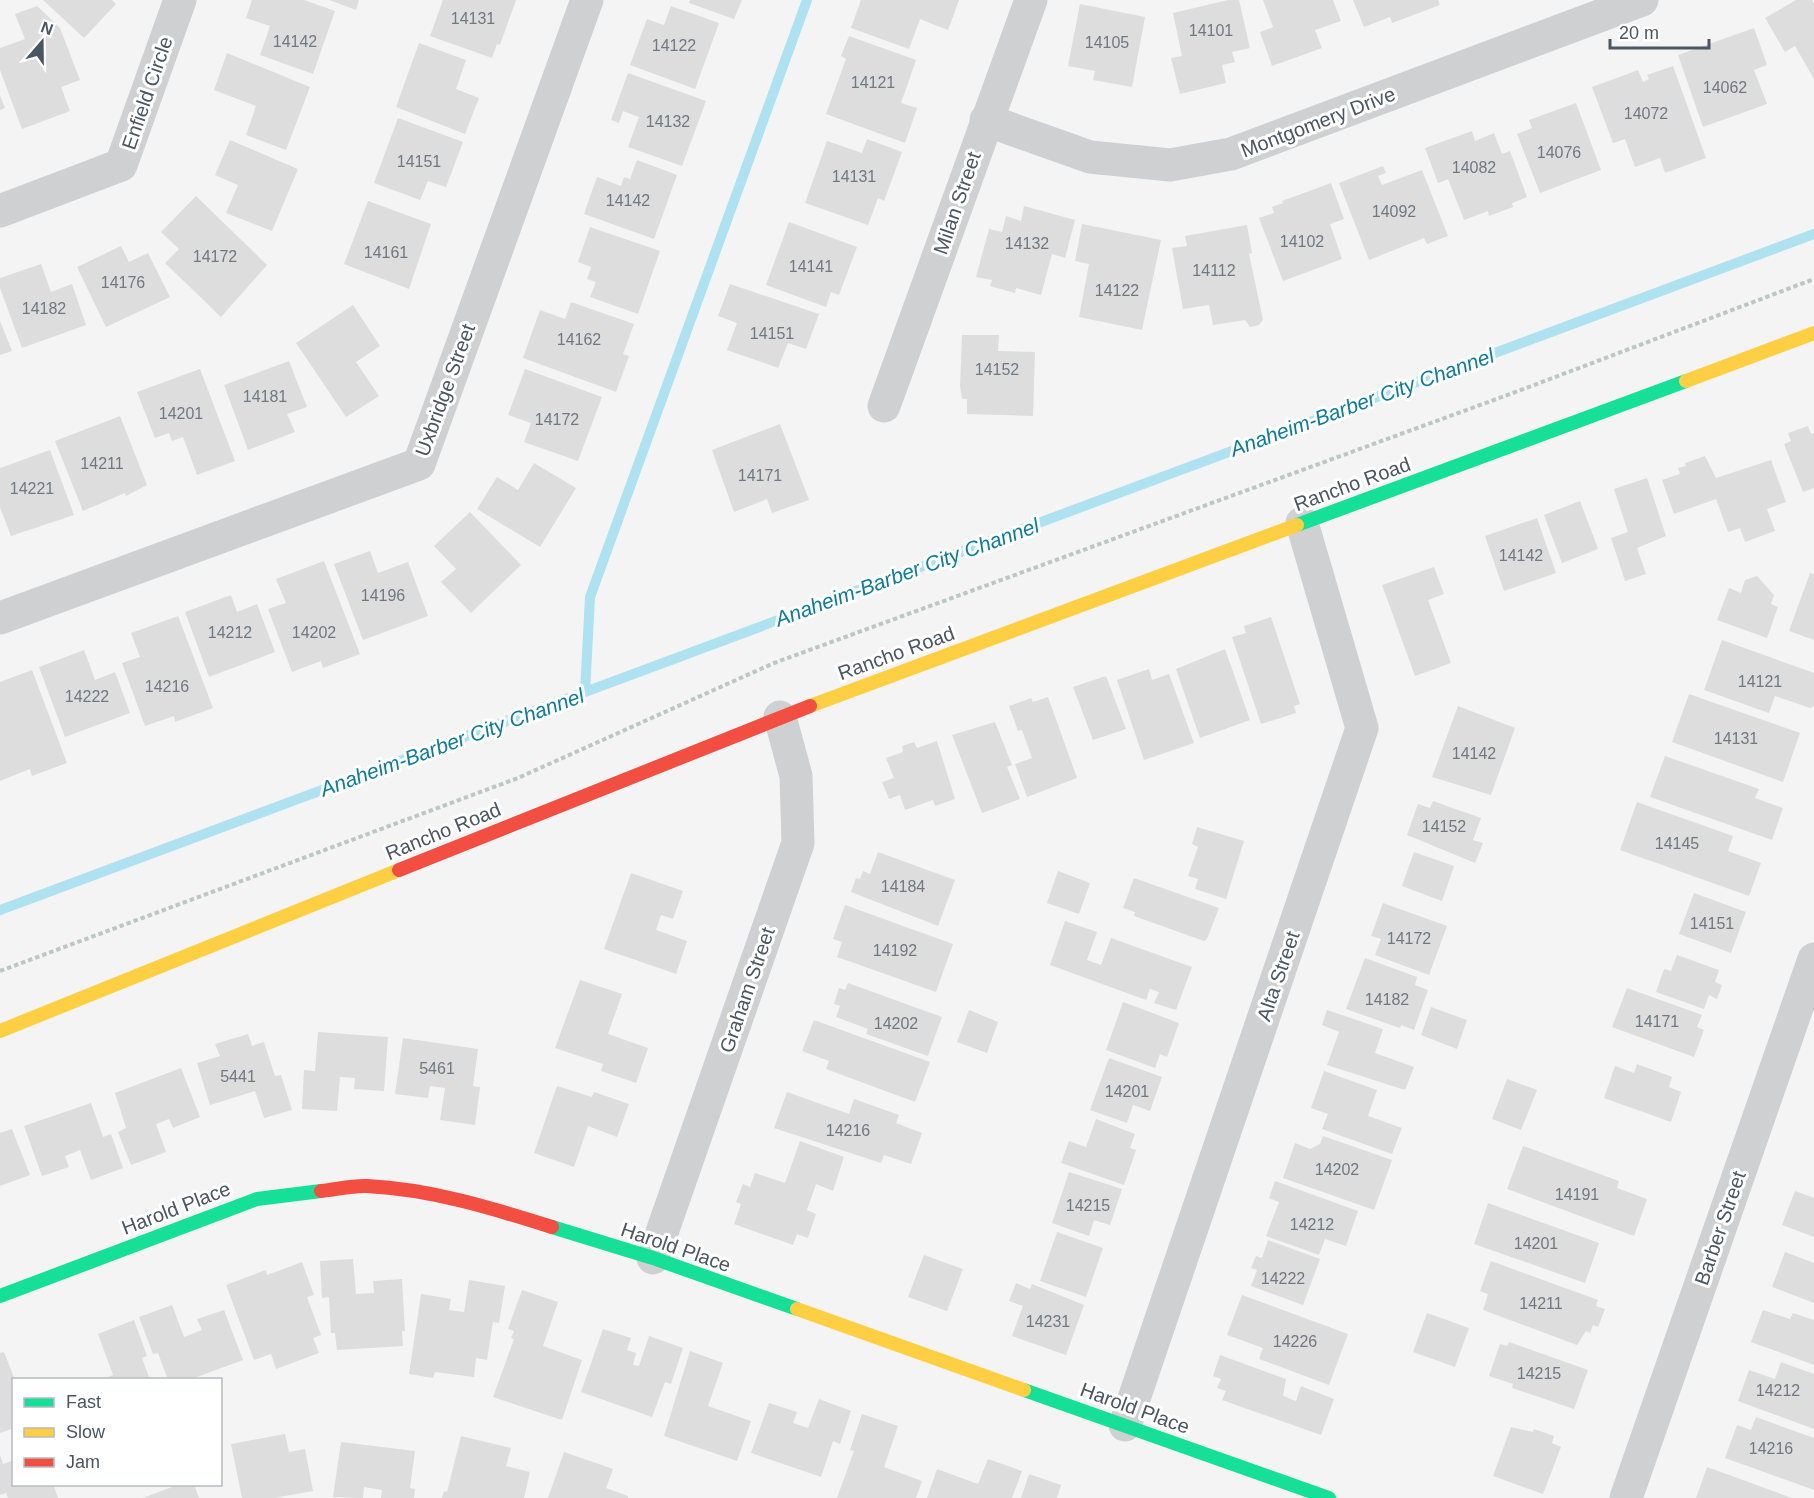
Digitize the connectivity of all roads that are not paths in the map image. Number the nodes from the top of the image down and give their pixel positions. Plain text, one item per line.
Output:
1 (180, 0) edge
2 (586, 0) edge
3 (1031, 0) edge
4 (1642, 0) edge
5 (986, 120) junction
6 (0, 211) edge
7 (1814, 333) edge
8 (884, 406) dead end
9 (1302, 523) junction
10 (0, 618) edge
11 (780, 717) junction
12 (1814, 959) edge
13 (0, 1031) edge
14 (653, 1258) junction
15 (0, 1296) edge
16 (1125, 1425) junction
17 (1329, 1498) edge
18 (1626, 1498) edge

1 - 6 street, Enfield Circle
2 - 10 street, Uxbridge Street
3 - 5 street, Milan Street
4 - 5 street, Montgomery Drive
5 - 8 street, Milan Street
7 - 9 street, Rancho Road
9 - 11 street, Rancho Road
9 - 16 street, Alta Street
11 - 13 street, Rancho Road
11 - 14 street, Graham Street
12 - 18 street, Barber Street
14 - 15 street, Harold Place
14 - 16 street, Harold Place
16 - 17 street, Harold Place

